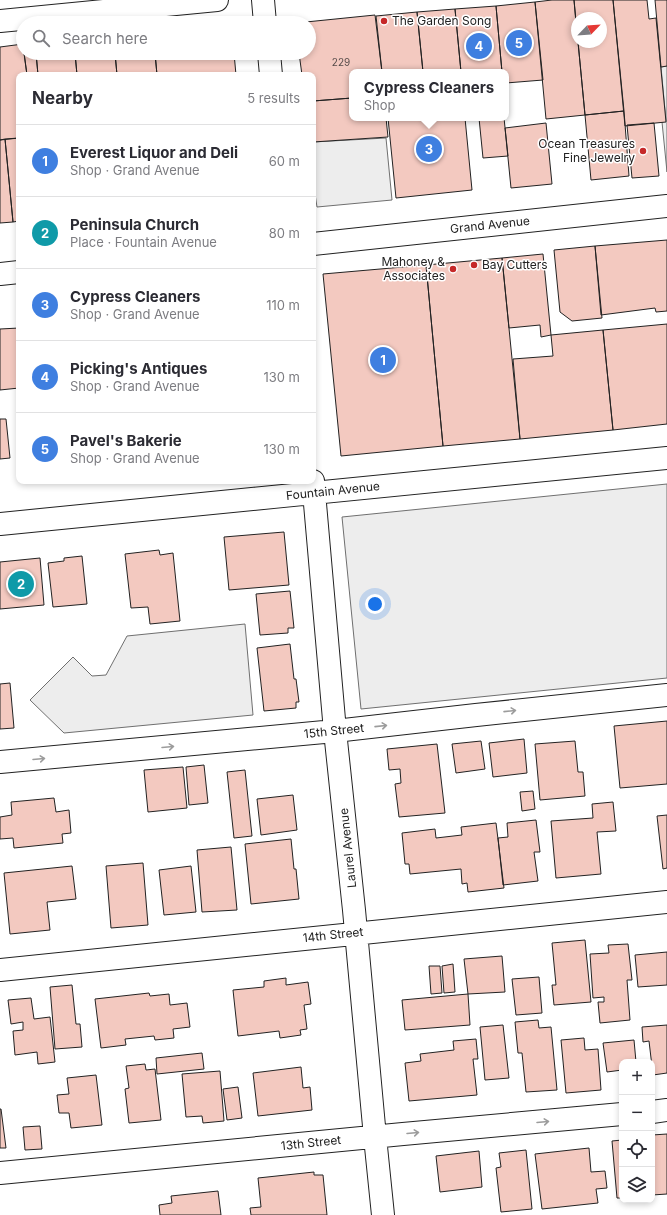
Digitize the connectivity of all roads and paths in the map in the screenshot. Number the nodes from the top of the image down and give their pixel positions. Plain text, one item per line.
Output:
1 (217, 0) edge
2 (263, 0) edge
3 (52, 16) edge
4 (265, 16) edge
5 (16, 19) edge
6 (0, 21) edge
7 (269, 60) edge
8 (271, 72) edge
9 (667, 206) edge
10 (316, 244) edge
11 (16, 272) edge
12 (0, 274) edge
13 (667, 458) edge
14 (313, 487) edge
15 (0, 524) edge
16 (667, 696) edge
17 (336, 731) junction
18 (0, 762) edge
19 (667, 902) edge
20 (356, 933) junction
21 (0, 970) edge
22 (667, 1110) edge
23 (655, 1112) edge
24 (619, 1114) edge
25 (375, 1137) junction
26 (0, 1173) edge
27 (383, 1215) edge

1 - 3 street
2 - 4 street
5 - 6 street
7 - 8 street
9 - 10 street, Grand Avenue
11 - 12 street
13 - 14 street, Fountain Avenue
14 - 15 street, Fountain Avenue
14 - 17 street, Laurel Avenue
17 -> 16 street, 15th Street
18 -> 17 street, 15th Street
17 - 20 street, Laurel Avenue
19 - 20 street, 14th Street
20 - 21 street, 14th Street
20 - 25 street, Laurel Avenue
22 - 23 street
25 -> 24 street, 13th Street
25 - 26 street, 13th Street
25 - 27 street, Laurel Avenue

